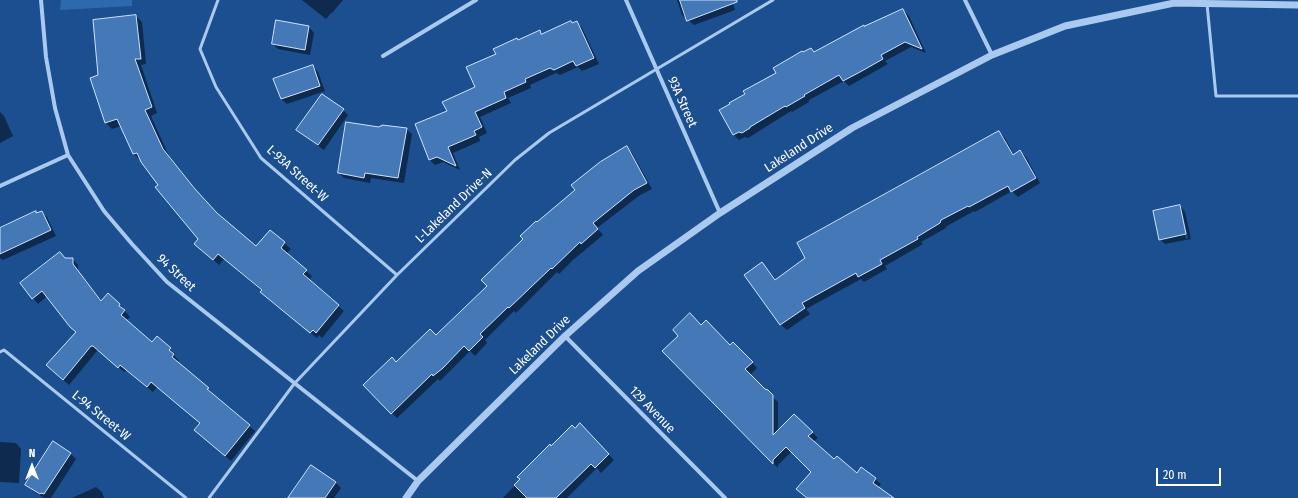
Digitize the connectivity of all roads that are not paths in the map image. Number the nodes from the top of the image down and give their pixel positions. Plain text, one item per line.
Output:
1 (41, 0) edge
2 (218, 0) edge
3 (476, 0) edge
4 (626, 0) edge
5 (773, 0) edge
6 (966, 0) edge
7 (1207, 4) junction
8 (1298, 5) edge
9 (992, 55) junction
10 (383, 56) dead end
11 (656, 69) junction
12 (1298, 96) edge
13 (68, 155) junction
14 (0, 186) edge
15 (720, 213) junction
16 (397, 276) junction
17 (565, 336) junction
18 (0, 352) edge
19 (294, 384) junction
20 (418, 481) junction
21 (186, 498) edge
22 (209, 498) edge
23 (406, 498) edge
24 (725, 498) edge

1 - 13 street, 94 Street
2 - 16 lane, L-93A Street-W
3 - 10 street
4 - 11 street, 93A Street
5 - 11 lane, L-Lakeland Drive-N
6 - 9 street
7 - 8 street, Lakeland Drive
7 - 9 street, Lakeland Drive
7 - 12 lane
9 - 15 street, Lakeland Drive
11 - 15 street, 93A Street
11 - 16 lane, L-Lakeland Drive-N
13 - 14 street
13 - 19 street, 94 Street
15 - 17 street, Lakeland Drive
16 - 19 lane, L-Lakeland Drive-N
17 - 20 street, Lakeland Drive
17 - 24 street, 129 Avenue
18 - 21 lane, L-94 Street-W
19 - 20 street, 94 Street
19 - 22 lane, L-Lakeland Drive-N
20 - 23 street, Lakeland Drive

